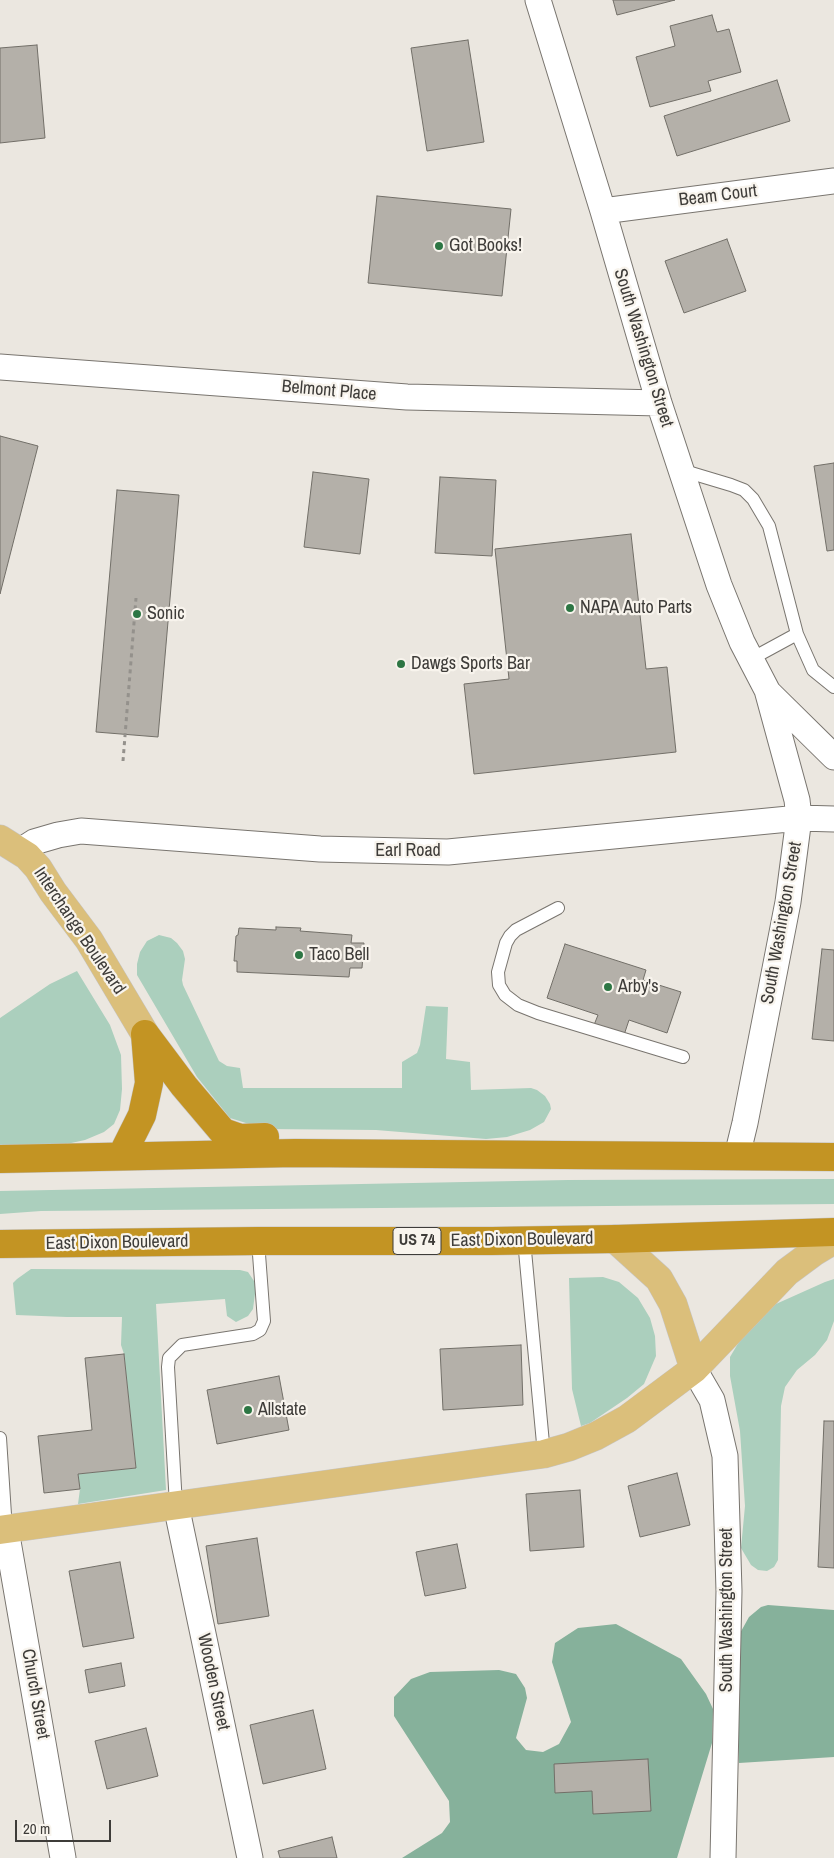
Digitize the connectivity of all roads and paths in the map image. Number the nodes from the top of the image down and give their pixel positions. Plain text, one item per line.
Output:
1 (538, 0) edge
2 (834, 181) edge
3 (603, 211) junction
4 (0, 367) edge
5 (659, 403) junction
6 (681, 470) junction
7 (136, 598) dead end
8 (797, 634) junction
9 (750, 659) junction
10 (834, 687) edge
11 (766, 690) junction
12 (834, 757) edge
13 (123, 761) dead end
14 (799, 818) junction
15 (834, 819) edge
16 (10, 845) edge
17 (558, 908) dead end
18 (145, 1034) junction
19 (683, 1057) dead end
20 (295, 1153) junction
21 (122, 1155) junction
22 (737, 1156) junction
23 (834, 1157) edge
24 (0, 1159) edge
25 (834, 1232) edge
26 (615, 1239) junction
27 (524, 1240) junction
28 (834, 1240) edge
29 (258, 1241) junction
30 (0, 1244) edge
31 (694, 1369) junction
32 (0, 1438) edge
33 (544, 1454) junction
34 (176, 1505) junction
35 (3, 1530) edge
36 (63, 1858) edge
37 (250, 1858) edge
38 (723, 1858) edge

1 - 3 street, South Washington Street
2 - 3 street, Beam Court
3 - 5 street, South Washington Street
4 - 5 street, Belmont Place
5 - 6 street, South Washington Street
6 - 8 lane
6 - 9 street, South Washington Street
7 - 13 path
8 - 9 lane
8 - 10 lane
9 - 11 street, South Washington Street
11 - 12 street, South Washington Street
11 - 14 street, South Washington Street
14 - 15 street, Earl Road
14 - 16 street, Earl Road
14 - 22 street, South Washington Street
16 - 18 main road, Interchange Boulevard
17 - 19 lane
18 - 20 highway
18 - 21 highway
20 - 21 highway
20 - 22 highway
21 - 24 highway
22 - 23 highway
25 - 26 highway, East Dixon Boulevard / US 74
26 - 27 highway, East Dixon Boulevard / US 74
26 - 31 main road
27 - 29 highway, East Dixon Boulevard / US 74
27 - 33 lane
28 - 31 main road
29 - 30 highway, East Dixon Boulevard / US 74
29 - 34 lane
31 - 33 main road
31 - 38 street, South Washington Street
32 - 35 lane
33 - 34 main road
34 - 35 main road
34 - 37 street, Wooden Street
35 - 36 street, Church Street

